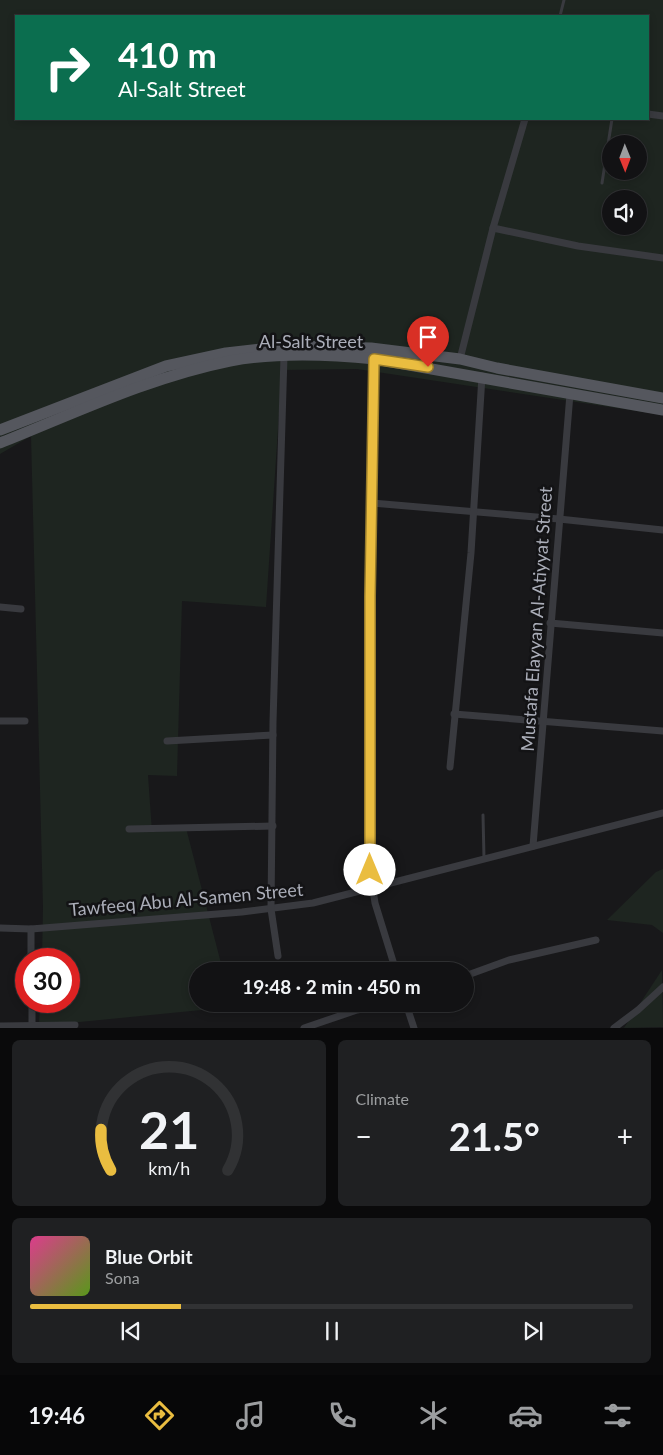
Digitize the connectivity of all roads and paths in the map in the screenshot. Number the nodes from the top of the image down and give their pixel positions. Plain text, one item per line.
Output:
1 (564, 0) edge
2 (560, 15) edge
3 (649, 114) edge
4 (663, 116) edge
5 (525, 120) edge
6 (612, 120) edge
7 (602, 182) dead end
8 (493, 228) junction
9 (663, 258) edge
10 (284, 356) junction
11 (374, 359) junction
12 (460, 359) junction
13 (482, 376) junction
14 (570, 394) junction
15 (663, 398) edge
16 (663, 410) edge
17 (0, 430) edge
18 (0, 443) edge
19 (372, 503) junction
20 (474, 511) junction
21 (559, 518) junction
22 (663, 530) edge
23 (0, 607) edge
24 (21, 609) dead end
25 (550, 623) junction
26 (663, 633) edge
27 (454, 714) junction
28 (0, 721) edge
29 (25, 721) dead end
30 (544, 722) junction
31 (663, 731) edge
32 (273, 735) junction
33 (167, 741) dead end
34 (450, 767) dead end
35 (663, 813) edge
36 (483, 815) dead end
37 (273, 826) junction
38 (129, 829) dead end
39 (533, 846) junction
40 (484, 858) junction
41 (372, 890) junction
42 (271, 909) junction
43 (0, 928) edge
44 (31, 929) junction
45 (596, 940) dead end
46 (32, 948) edge
47 (278, 956) dead end
48 (393, 962) edge
49 (474, 973) edge
50 (663, 987) edge
51 (351, 1012) edge
52 (409, 1012) edge
53 (32, 1013) edge
54 (75, 1025) dead end
55 (0, 1026) edge
56 (32, 1027) edge
57 (304, 1028) edge
58 (414, 1028) edge
59 (614, 1028) edge

1 - 2 lane
3 - 4 street
5 - 8 street
6 - 7 lane
8 - 9 street
8 - 12 street
10 - 11 main road, Al-Salt Street
10 - 18 main road, Al-Salt Street
10 - 32 street
11 - 13 main road, Al-Salt Street
11 - 19 street
12 - 15 main road, Al-Salt Street
12 - 17 main road, Al-Salt Street
13 - 14 main road, Al-Salt Street
13 - 20 street
14 - 16 main road, Al-Salt Street
14 - 21 street, Mustafa Elayyan Al-Atiyyat Street
19 - 20 street
19 - 41 street
20 - 21 street
20 - 27 street
21 - 22 street
21 - 25 street, Mustafa Elayyan Al-Atiyyat Street
23 - 24 street
25 - 26 street
25 - 30 street, Mustafa Elayyan Al-Atiyyat Street
27 - 30 street
27 - 34 street
28 - 29 street
30 - 31 street
30 - 39 street, Mustafa Elayyan Al-Atiyyat Street
32 - 33 street
32 - 37 street
35 - 39 street, Tawfeeq Abu Al-Samen Street
36 - 40 lane
37 - 38 street
37 - 42 street
39 - 40 street, Tawfeeq Abu Al-Samen Street
40 - 41 street, Tawfeeq Abu Al-Samen Street
41 - 42 street, Tawfeeq Abu Al-Samen Street
41 - 48 street
42 - 44 street, Tawfeeq Abu Al-Samen Street
42 - 47 street
43 - 44 street, Tawfeeq Abu Al-Samen Street
44 - 46 street
45 - 49 street
50 - 59 street
51 - 57 street
52 - 58 street
53 - 56 street
54 - 56 street
55 - 56 street

